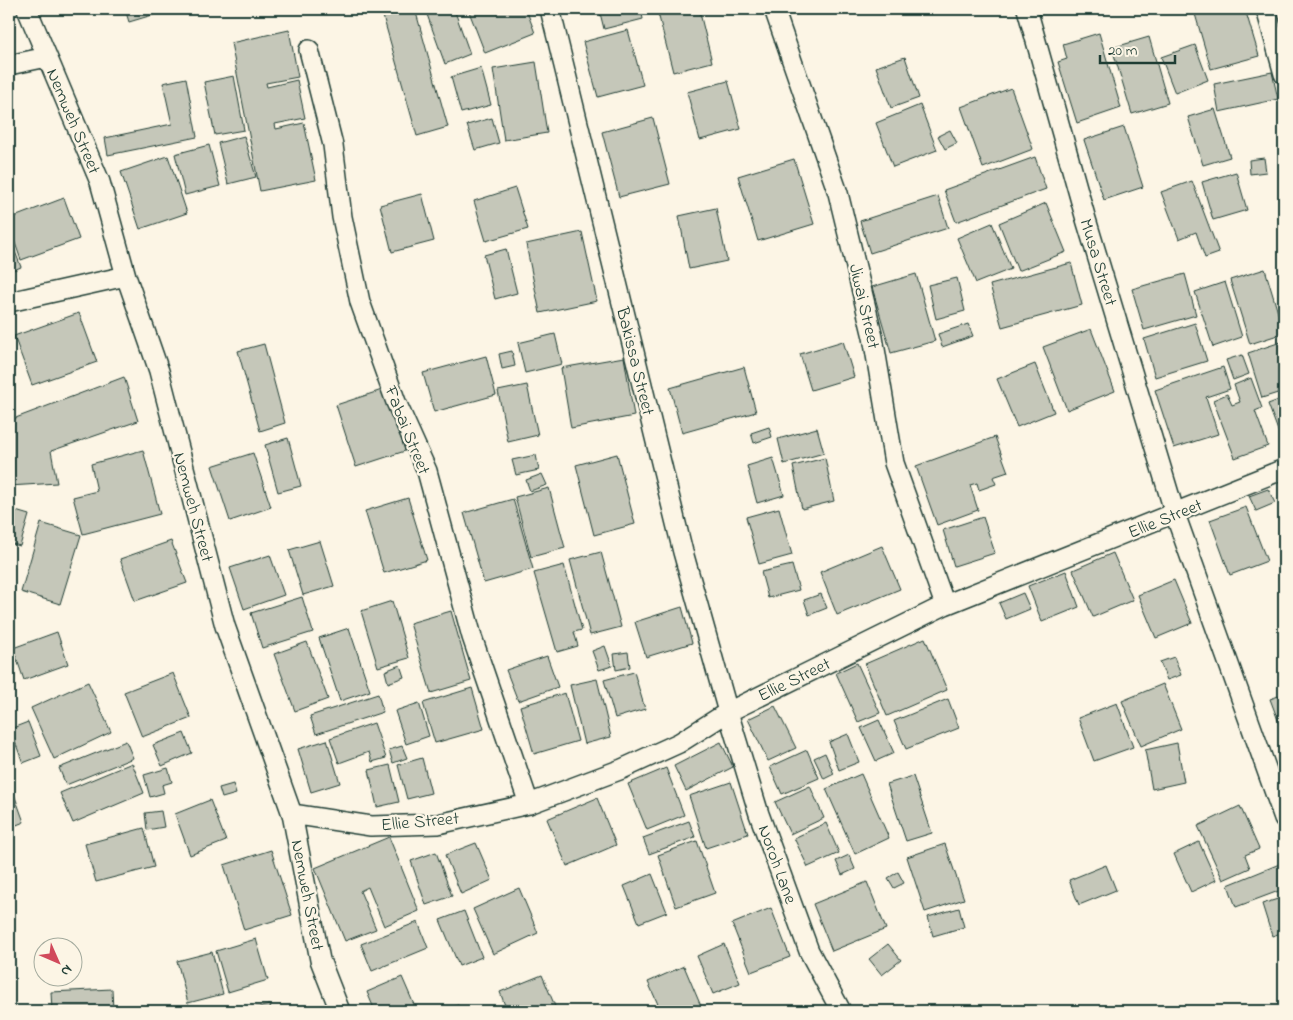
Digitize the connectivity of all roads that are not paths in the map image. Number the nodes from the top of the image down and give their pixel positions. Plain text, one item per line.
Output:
1 (27, 9) edge
2 (550, 9) edge
3 (774, 9) edge
4 (1027, 9) edge
5 (1266, 9) edge
6 (309, 50) dead end
7 (47, 57) junction
8 (9, 66) edge
9 (1284, 74) edge
10 (126, 276) junction
11 (9, 302) edge
12 (1284, 469) edge
13 (1176, 514) junction
14 (945, 605) junction
15 (728, 712) junction
16 (529, 804) junction
17 (292, 814) junction
18 (1284, 818) edge
19 (340, 1011) edge
20 (841, 1011) edge

1 - 7 street, Nemweh Street
2 - 15 street, Bakissa Street
3 - 14 street, Jiwai Street
4 - 13 street, Musa Street
5 - 9 street
6 - 16 street, Fabai Street
7 - 8 street
7 - 10 street, Nemweh Street
10 - 11 street
10 - 17 street, Nemweh Street
12 - 13 street, Ellie Street
13 - 14 street, Ellie Street
13 - 18 street, Musa Street
14 - 15 street, Ellie Street
15 - 16 street, Ellie Street
15 - 20 street, Noroh Lane
16 - 17 street, Ellie Street
17 - 19 street, Nemweh Street

